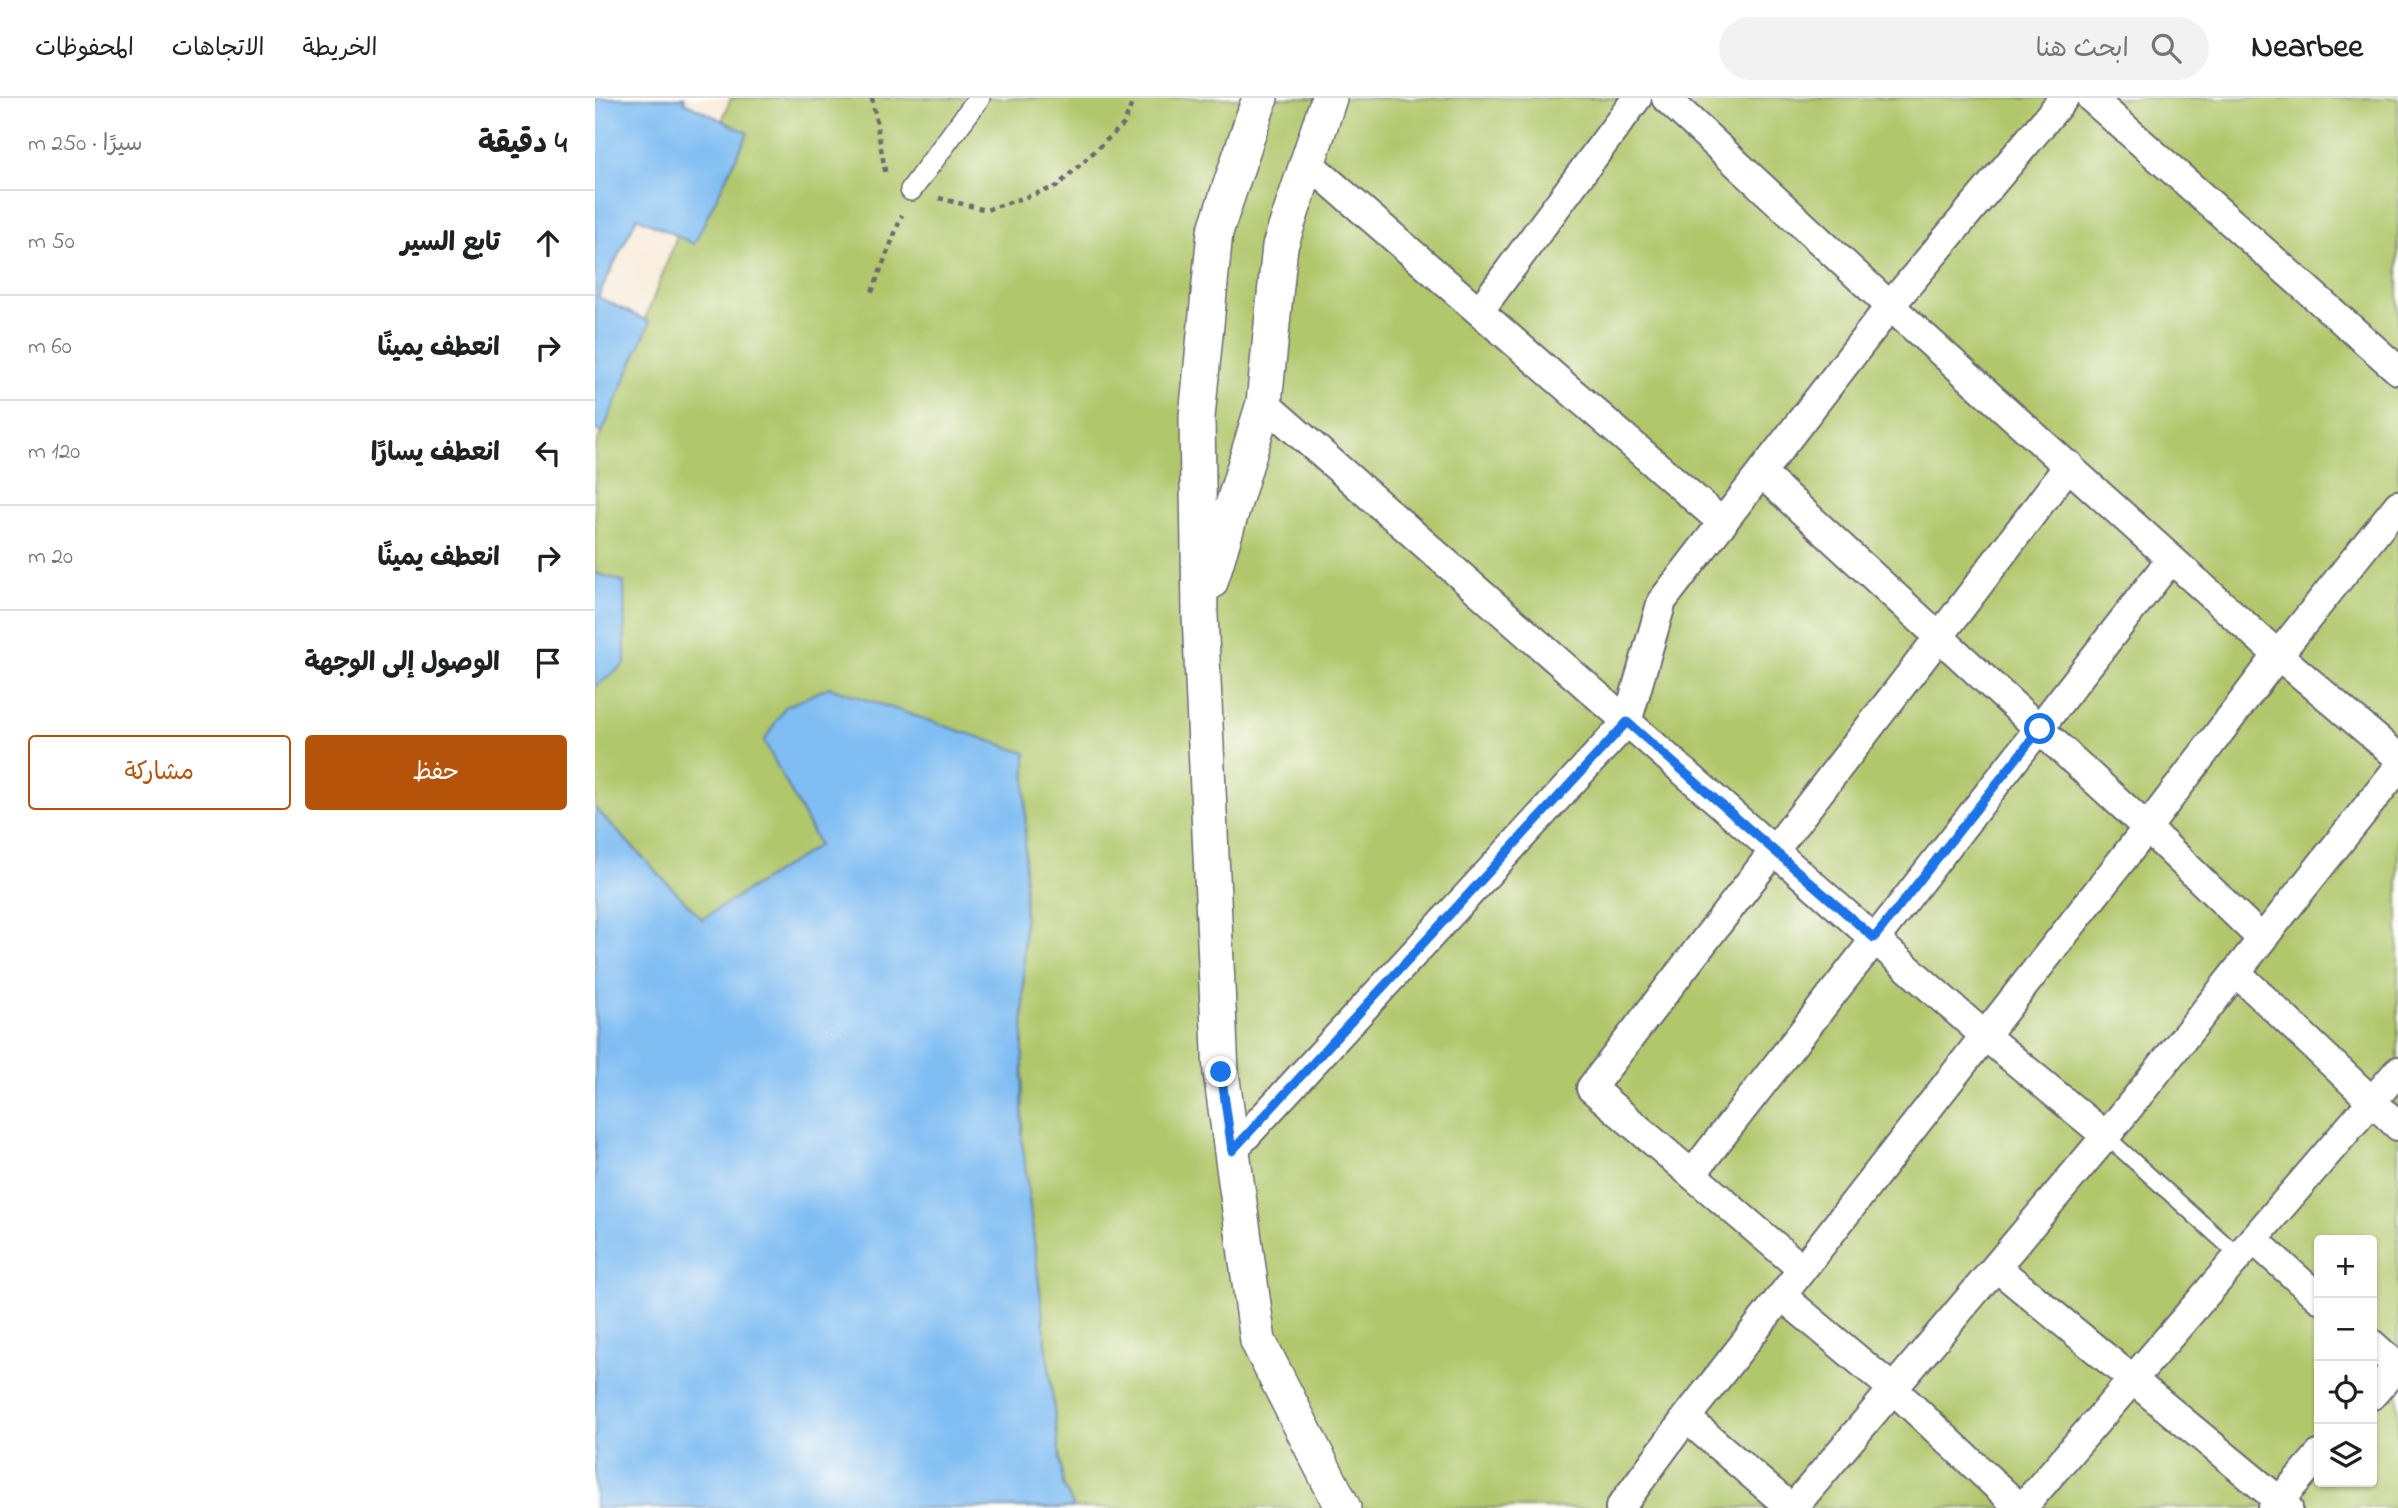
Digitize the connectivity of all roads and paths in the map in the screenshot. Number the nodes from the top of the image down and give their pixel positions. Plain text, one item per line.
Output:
1 (872, 98) edge
2 (979, 98) edge
3 (1134, 98) edge
4 (1260, 98) edge
5 (1329, 98) edge
6 (1637, 98) edge
7 (1666, 98) edge
8 (2091, 98) edge
9 (2048, 103) edge
10 (1308, 163) junction
11 (911, 190) junction
12 (872, 292) dead end
13 (1890, 306) junction
14 (1480, 310) junction
15 (2398, 370) edge
16 (1264, 403) junction
17 (2069, 465) junction
18 (1761, 473) junction
19 (2398, 505) edge
20 (1723, 523) junction
21 (2171, 559) junction
22 (1200, 615) junction
23 (1939, 637) junction
24 (2278, 655) junction
25 (1627, 722) junction
26 (2040, 729) junction
27 (2398, 757) edge
28 (2398, 768) edge
29 (2147, 828) junction
30 (1774, 851) junction
31 (1874, 938) junction
32 (2262, 939) junction
33 (2236, 972) junction
34 (1985, 1036) junction
35 (2398, 1071) edge
36 (2372, 1101) junction
37 (2398, 1126) edge
38 (2106, 1136) junction
39 (1232, 1151) junction
40 (1692, 1174) junction
41 (2246, 1248) junction
42 (1996, 1267) junction
43 (1802, 1269) junction
44 (2314, 1295) edge
45 (1781, 1296) junction
46 (2377, 1348) edge
47 (2398, 1366) edge
48 (2133, 1378) junction
49 (1893, 1389) junction
50 (2377, 1389) edge
51 (1686, 1418) junction
52 (2314, 1462) edge
53 (2280, 1506) edge
54 (1343, 1508) edge
55 (1620, 1508) edge
56 (1792, 1508) edge
57 (2021, 1508) edge

1 - 11 path
2 - 11 street
3 - 11 path
4 - 22 street
5 - 10 street
6 - 14 street
7 - 13 street
8 - 15 street
9 - 13 street
10 - 14 street
10 - 16 street
11 - 12 path
13 - 17 street
13 - 18 street
14 - 20 street
16 - 22 street
16 - 25 street
17 - 21 street
17 - 23 street
18 - 20 street
18 - 23 street
19 - 24 street
20 - 25 street
21 - 24 street
21 - 26 street
22 - 39 street
23 - 26 street
23 - 30 street
24 - 27 street
24 - 29 street
25 - 30 street
25 - 39 street
26 - 29 street
26 - 31 street
28 - 32 street
29 - 32 street
29 - 34 street
30 - 31 street
30 - 40 street
31 - 34 street
31 - 40 street
32 - 33 street
33 - 36 street
33 - 38 street
34 - 38 street
34 - 43 street
35 - 36 street
36 - 37 street
36 - 41 street
38 - 41 lane
38 - 42 street
39 - 54 street
40 - 43 street
41 - 44 street
41 - 48 street
42 - 48 street
42 - 49 street
43 - 45 street
45 - 49 street
45 - 51 street
46 - 47 street
47 - 50 street
48 - 53 street
48 - 57 street
49 - 56 street
49 - 57 street
51 - 55 street
51 - 56 street
52 - 53 street

